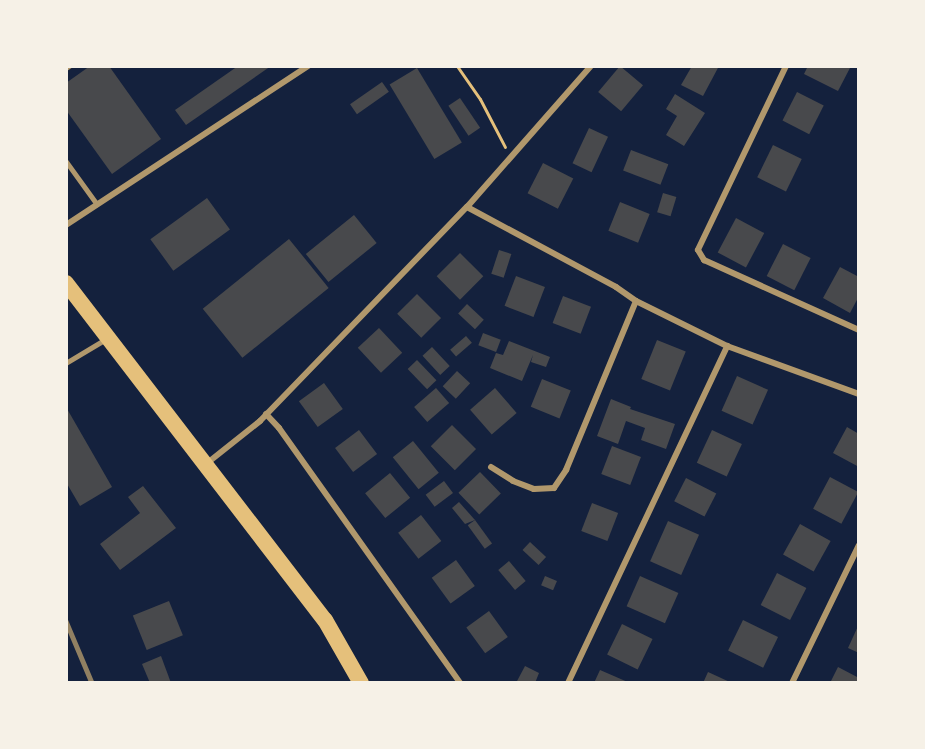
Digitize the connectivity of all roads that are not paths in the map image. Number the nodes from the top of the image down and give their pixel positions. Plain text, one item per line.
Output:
1 (308, 66) edge
2 (591, 66) edge
3 (786, 66) edge
4 (66, 161) edge
5 (97, 204) junction
6 (467, 207) junction
7 (66, 225) edge
8 (66, 283) edge
9 (636, 301) junction
10 (859, 330) edge
11 (108, 338) junction
12 (727, 346) junction
13 (66, 363) edge
14 (859, 394) edge
15 (266, 414) junction
16 (206, 465) junction
17 (491, 467) dead end
18 (859, 545) edge
19 (361, 683) edge
20 (460, 683) edge
21 (568, 683) edge
22 (792, 683) edge

1 - 5 street
2 - 6 street
3 - 10 street
4 - 5 lane
5 - 7 street
6 - 9 street
6 - 15 street
8 - 11 highway
9 - 12 street
9 - 17 street
11 - 13 lane
11 - 16 highway
12 - 14 street
12 - 21 street
15 - 16 street
15 - 20 street
16 - 19 highway
18 - 22 street

